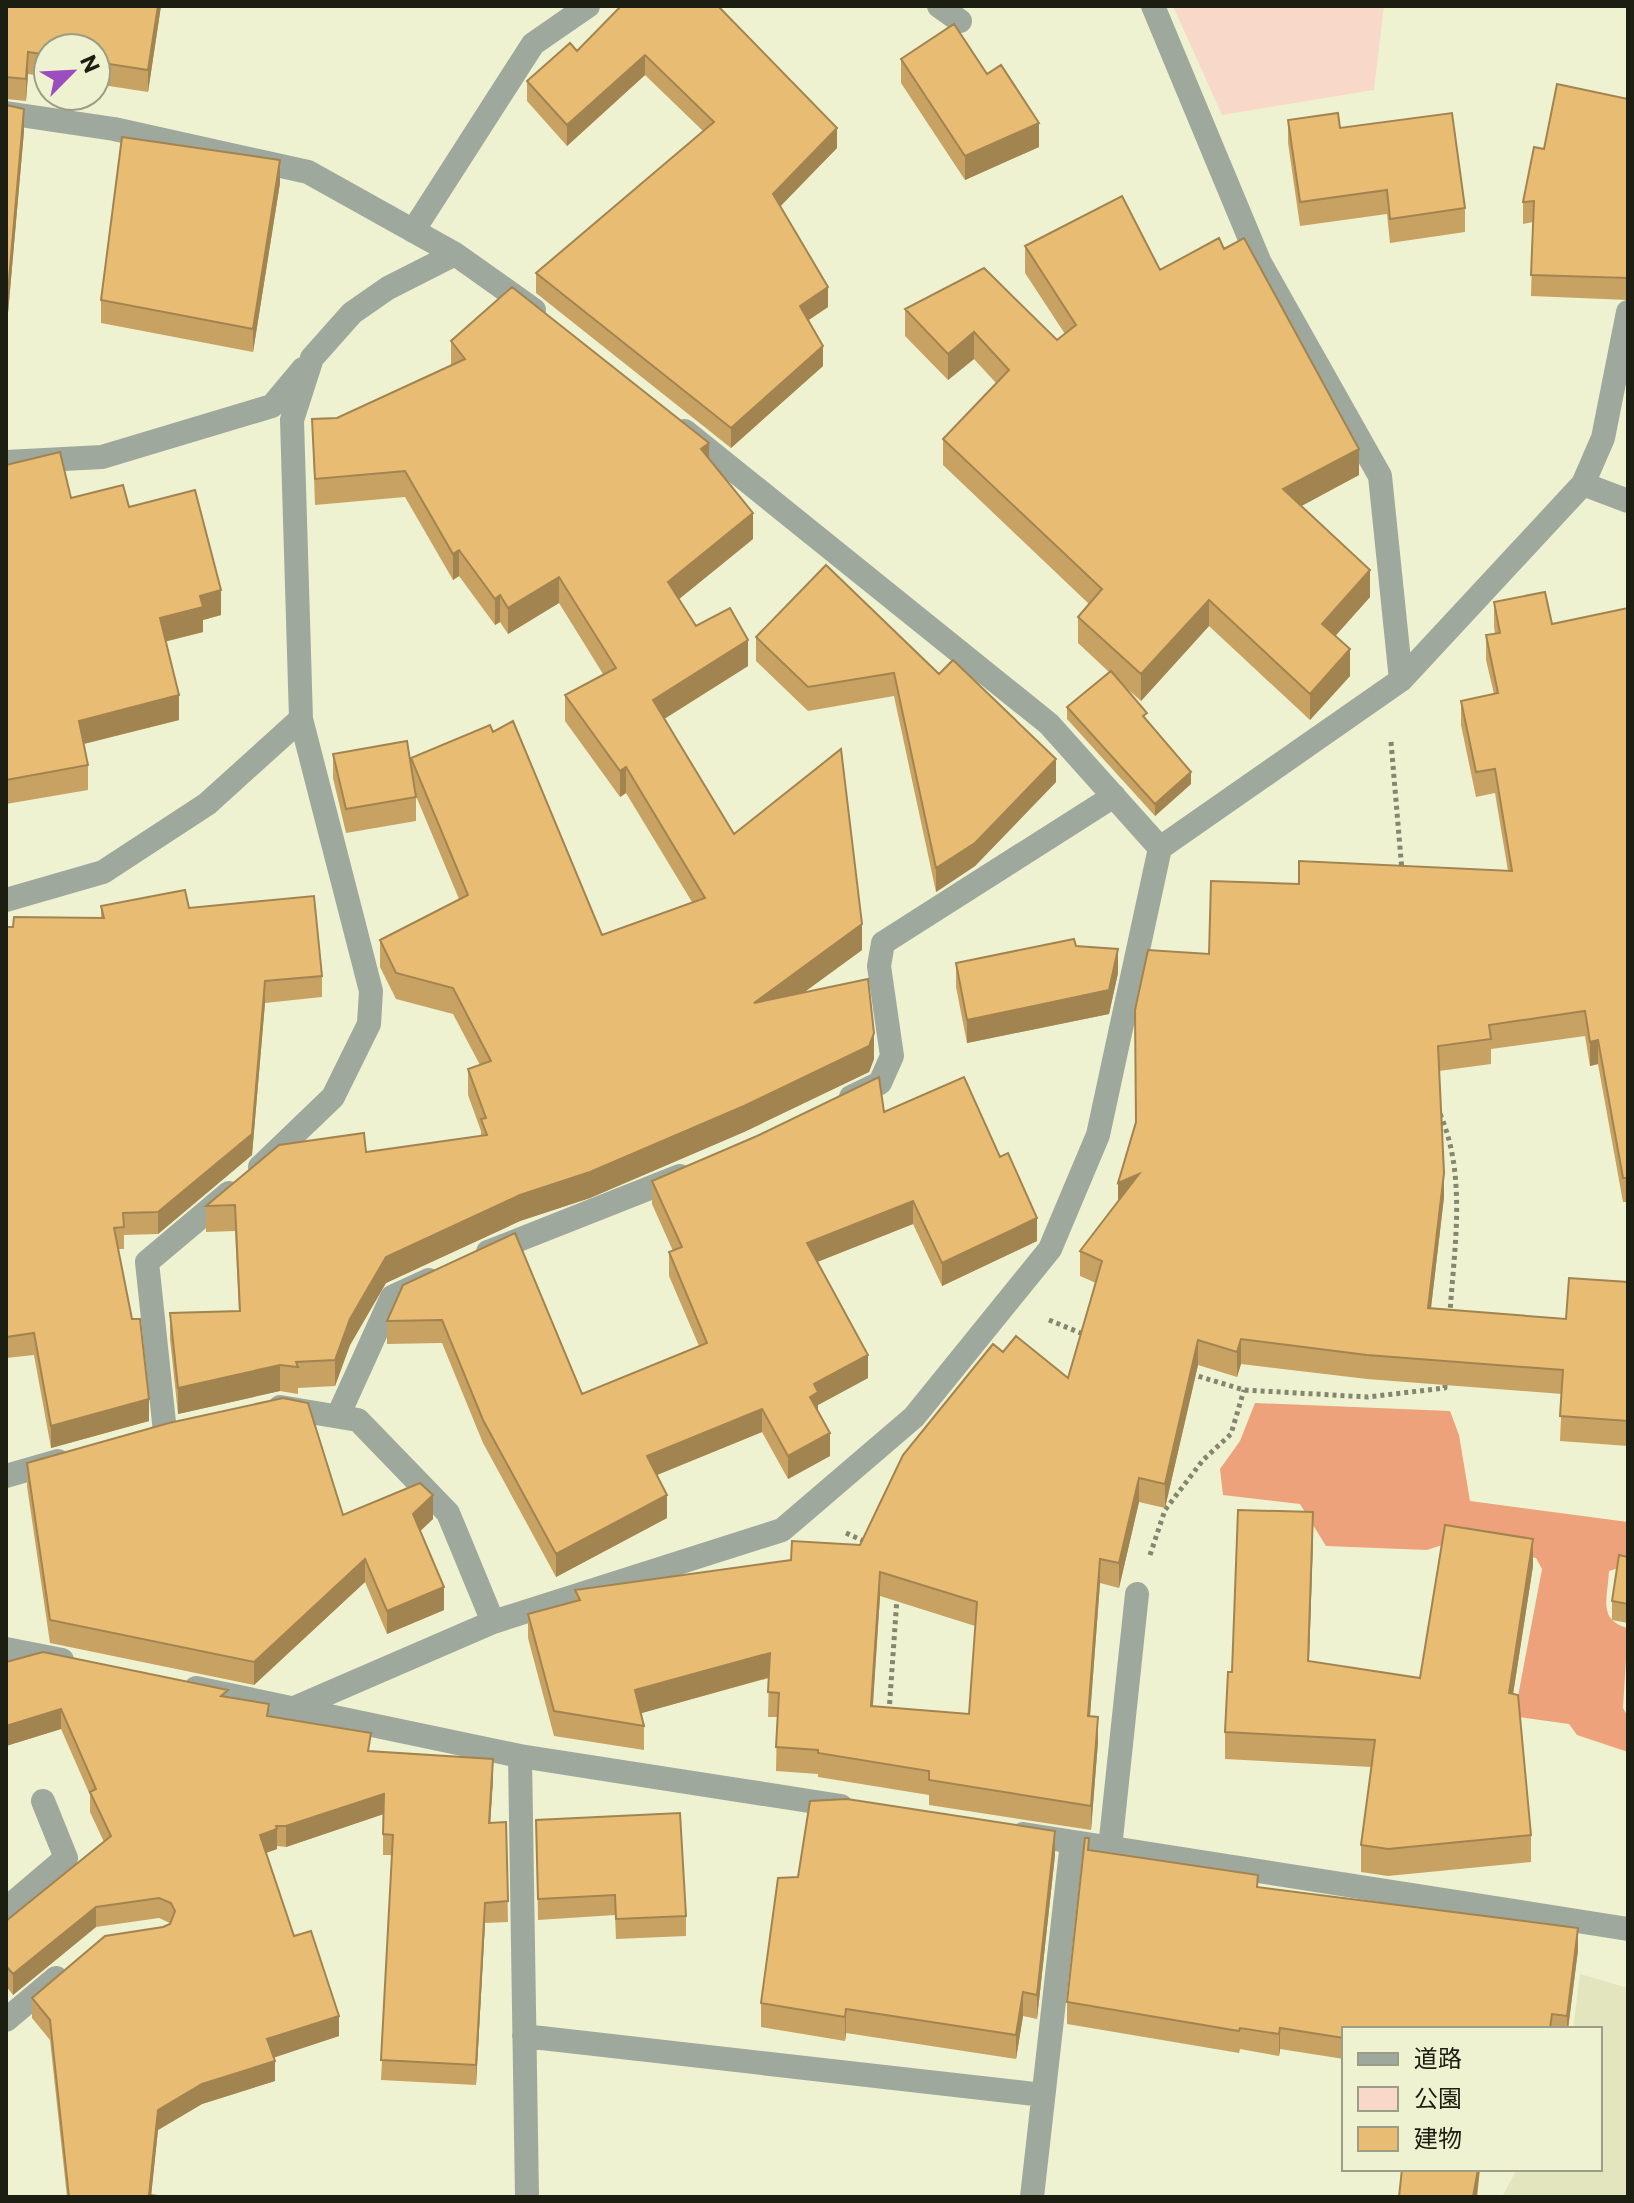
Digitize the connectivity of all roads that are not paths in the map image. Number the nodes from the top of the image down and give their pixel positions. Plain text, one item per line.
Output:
1 (588, 6) edge
2 (939, 6) edge
3 (1153, 6) edge
4 (960, 21) dead end
5 (6, 113) edge
6 (413, 231) junction
7 (455, 254) junction
8 (1628, 312) edge
9 (551, 322) edge
10 (312, 358) junction
11 (663, 413) edge
12 (6, 462) edge
13 (1583, 484) junction
14 (1628, 501) edge
15 (1394, 685) junction
16 (301, 719) junction
17 (1114, 796) junction
18 (1160, 848) junction
19 (6, 900) edge
20 (828, 1108) edge
21 (707, 1164) edge
22 (472, 1260) edge
23 (445, 1272) edge
24 (253, 1413) edge
25 (338, 1416) junction
26 (194, 1425) edge
27 (165, 1432) junction
28 (136, 1440) edge
29 (78, 1456) edge
30 (6, 1476) edge
31 (1137, 1594) road end
32 (493, 1622) junction
33 (6, 1649) edge
34 (81, 1664) edge
35 (172, 1683) edge
36 (292, 1709) junction
37 (520, 1756) junction
38 (43, 1801) dead end
39 (866, 1810) edge
40 (999, 1831) edge
41 (1072, 1842) junction
42 (1110, 1848) junction
43 (6, 1909) edge
44 (1628, 1929) edge
45 (76, 1961) edge
46 (6, 2020) edge
47 (524, 2036) junction
48 (1043, 2095) junction
49 (527, 2197) edge
50 (1032, 2197) edge

1 - 6 street
2 - 4 street
3 - 15 street
5 - 6 street
6 - 7 street
7 - 9 street
7 - 10 street
8 - 13 street
10 - 12 street
10 - 16 street
11 - 17 street
13 - 14 street
13 - 15 street
15 - 18 street
16 - 19 street
16 - 27 street
17 - 18 street
17 - 20 street
18 - 32 street
21 - 22 street
23 - 25 street
24 - 25 street
25 - 32 street
26 - 27 street
27 - 28 street
29 - 30 street
31 - 42 street
32 - 36 street
33 - 34 street
35 - 36 street
36 - 37 street
37 - 39 street
37 - 47 street
38 - 43 street
40 - 41 street
41 - 42 street
41 - 48 street
42 - 44 street
45 - 46 street
47 - 48 street
47 - 49 street
48 - 50 street

